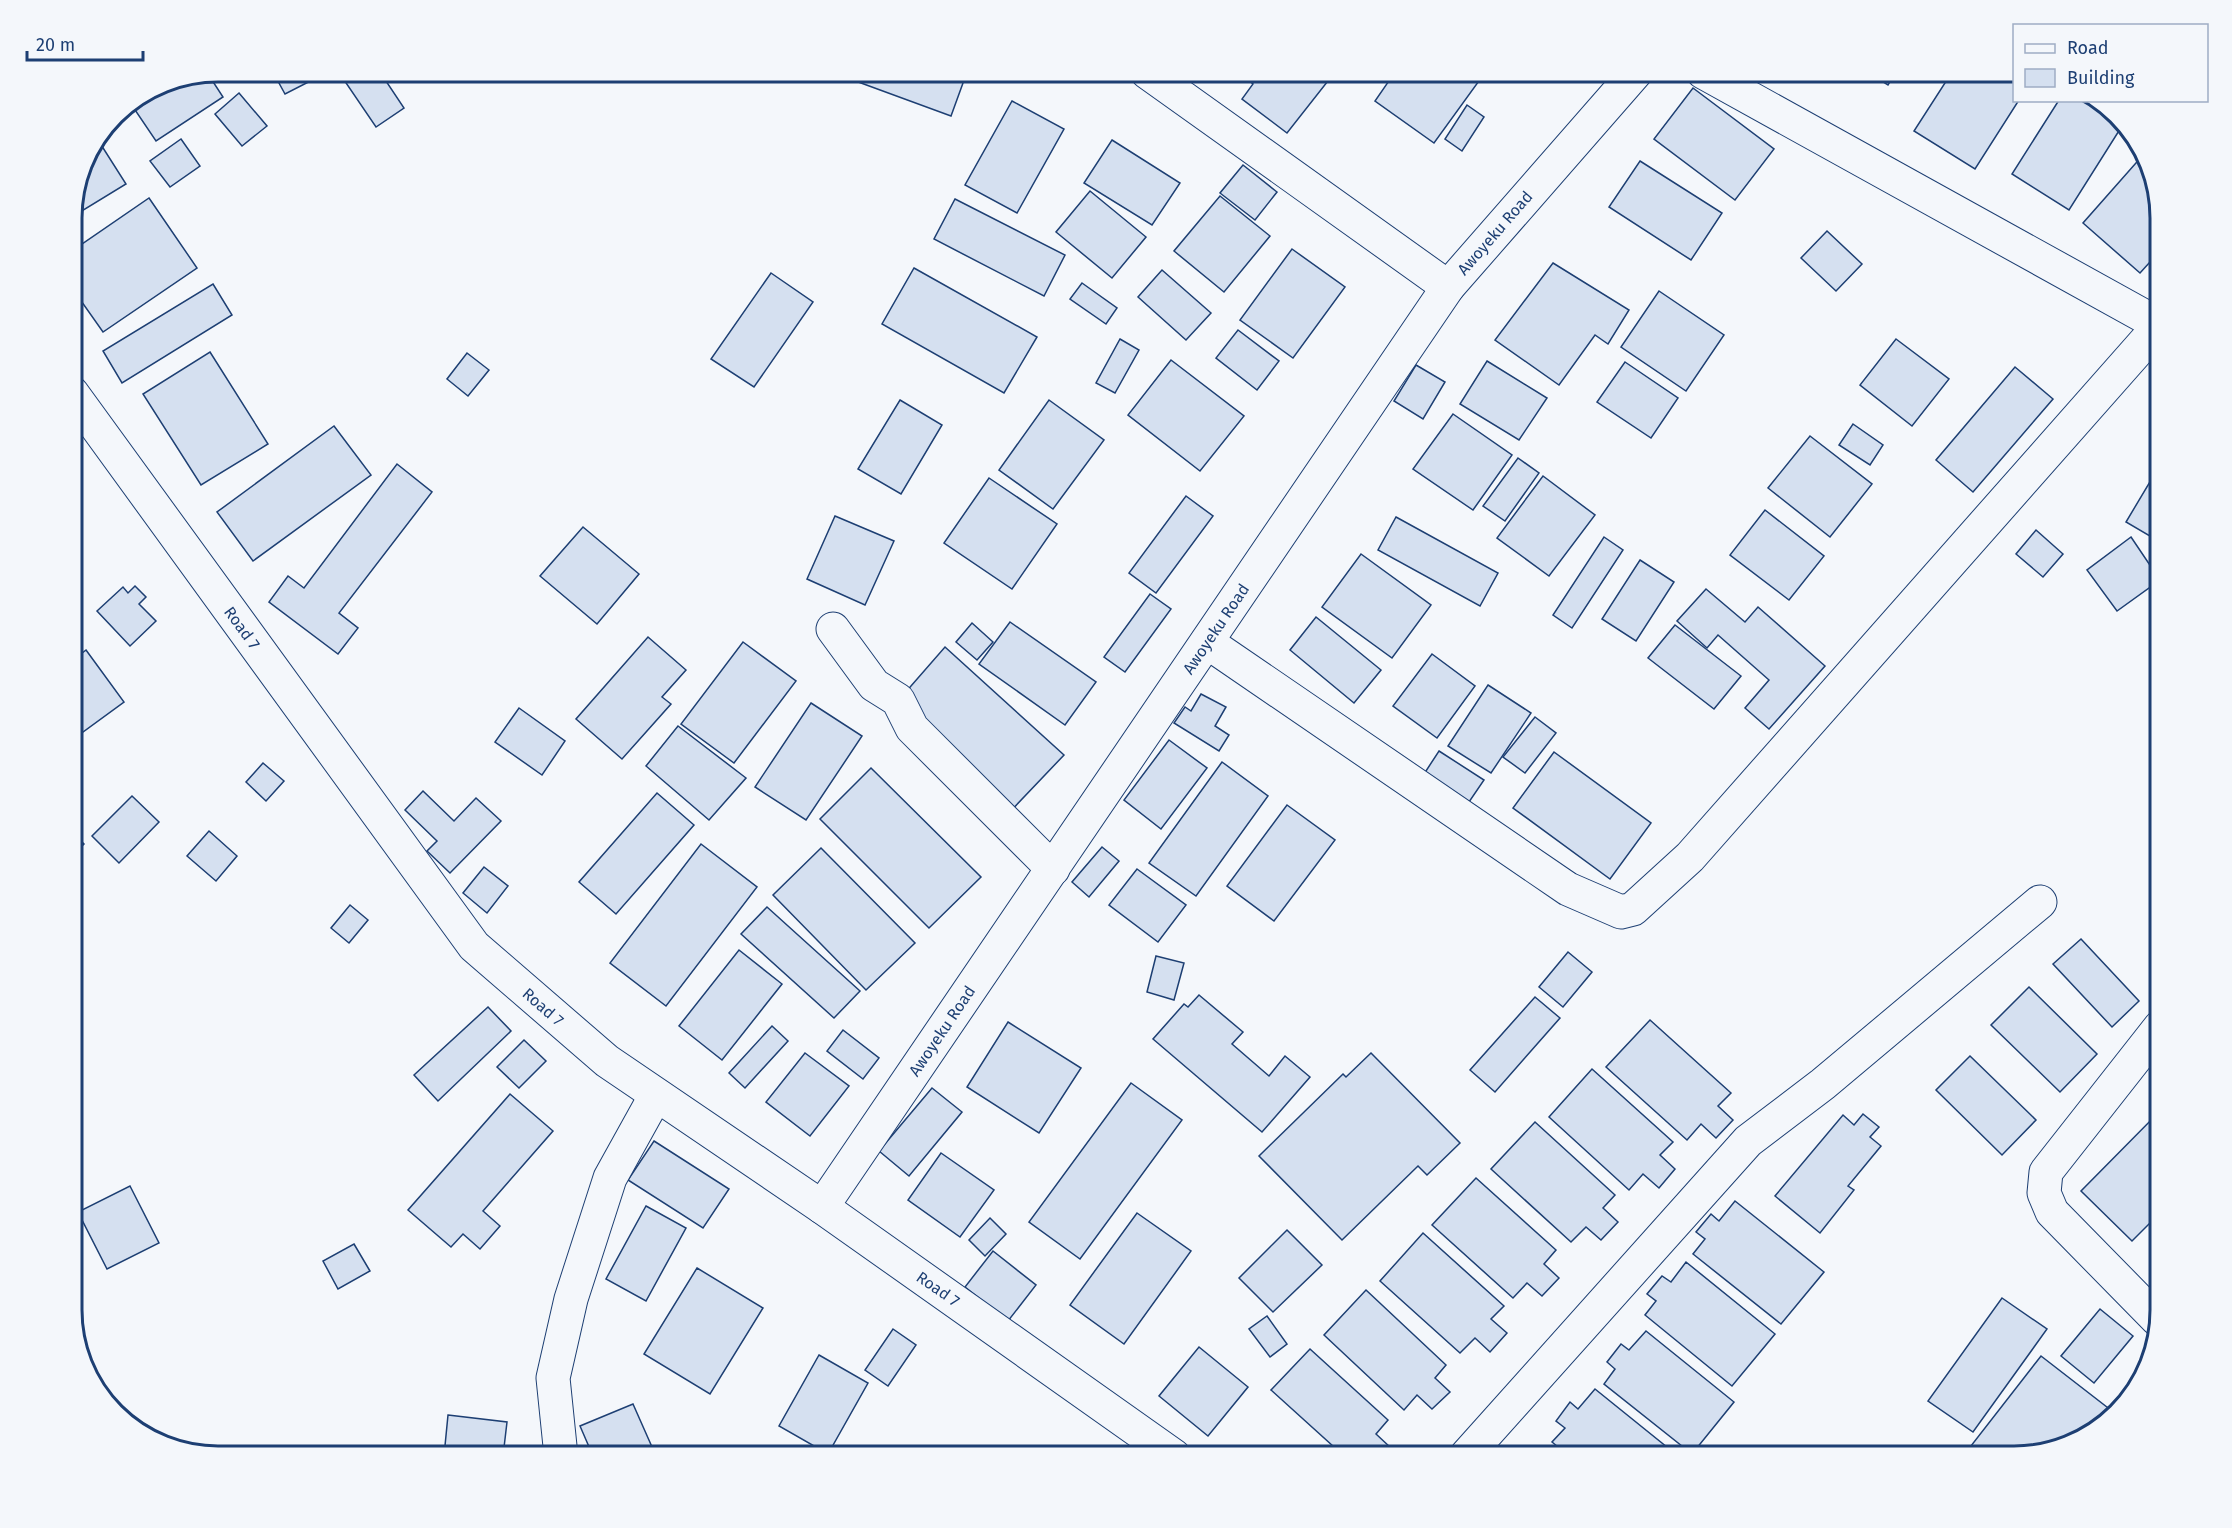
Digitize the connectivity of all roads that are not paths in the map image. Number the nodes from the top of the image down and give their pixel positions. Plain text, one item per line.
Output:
1 (1161, 82) edge
2 (1627, 82) edge
3 (1721, 82) edge
4 (1448, 287) junction
5 (2150, 319) edge
6 (2150, 336) edge
7 (83, 408) edge
8 (833, 629) dead end
9 (1208, 642) junction
10 (1053, 868) junction
11 (2040, 902) dead end
12 (2150, 1040) edge
13 (656, 1095) junction
14 (822, 1207) junction
15 (2150, 1312) edge
16 (560, 1446) edge
17 (1160, 1446) edge
18 (1475, 1446) edge

1 - 4 street
2 - 4 street, Awoyeku Road
3 - 5 street
4 - 9 street, Awoyeku Road
6 - 9 street
7 - 13 street, Road 7
8 - 10 street
9 - 10 street, Awoyeku Road
10 - 14 street, Awoyeku Road
11 - 18 street
12 - 15 street
13 - 14 street, Road 7
13 - 16 street
14 - 17 street, Road 7

